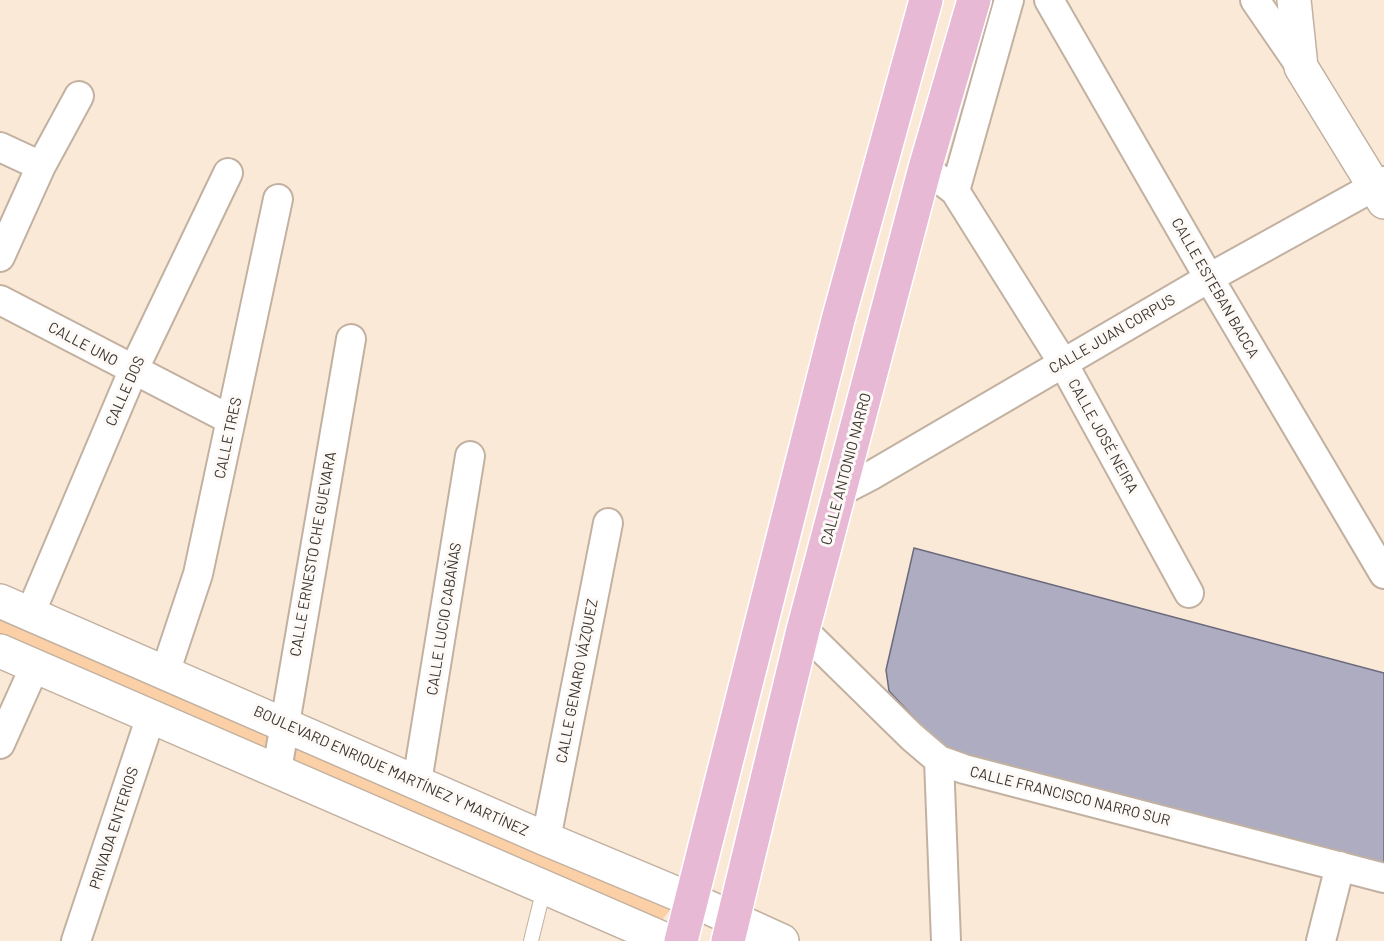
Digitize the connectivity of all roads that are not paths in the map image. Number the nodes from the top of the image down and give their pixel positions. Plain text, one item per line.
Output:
1 (926, 0) edge
2 (974, 0) edge
3 (1009, 0) edge
4 (1049, 0) edge
5 (1255, 0) edge
6 (1294, 0) edge
7 (1301, 67) junction
8 (80, 96) dead end
9 (0, 147) edge
10 (41, 166) junction
11 (926, 168) junction
12 (228, 173) dead end
13 (1381, 190) edge
14 (955, 191) junction
15 (278, 199) dead end
16 (0, 257) edge
17 (1209, 278) junction
18 (0, 300) edge
19 (351, 339) dead end
20 (1063, 363) junction
21 (133, 371) junction
22 (231, 420) junction
23 (470, 456) dead end
24 (841, 490) junction
25 (608, 523) dead end
26 (1384, 574) edge
27 (1189, 593) dead end
28 (0, 601) edge
29 (30, 614) junction
30 (803, 630) junction
31 (0, 651) edge
32 (34, 666) junction
33 (165, 673) junction
34 (151, 716) junction
35 (284, 723) junction
36 (0, 744) edge
37 (939, 760) junction
38 (277, 770) junction
39 (417, 782) junction
40 (546, 838) junction
41 (1340, 866) junction
42 (1384, 878) edge
43 (544, 888) junction
44 (692, 900) junction
45 (731, 929) edge
46 (76, 941) edge
47 (531, 941) edge
48 (668, 941) edge
49 (681, 941) edge
50 (782, 941) edge
51 (946, 941) edge
52 (1321, 941) edge

1 - 44 main road
2 - 11 main road, CALLE ANTONIO NARRO
3 - 14 street
4 - 17 street, CALLE ESTEBAN BACCA
5 - 7 street
6 - 7 street
7 - 13 street
8 - 10 street
9 - 10 street
10 - 16 street
11 - 14 street, CALLE JOSÉ NEIRA
11 - 24 main road, CALLE ANTONIO NARRO
12 - 21 street, CALLE DOS
13 - 17 street, CALLE JUAN CORPUS
14 - 20 street, CALLE JOSÉ NEIRA
15 - 22 street, CALLE TRES
17 - 20 street, CALLE JUAN CORPUS
17 - 26 street, CALLE ESTEBAN BACCA
18 - 21 street, CALLE UNO
19 - 35 street, CALLE ERNESTO CHE GUEVARA
20 - 24 street, CALLE JUAN CORPUS
20 - 27 street, CALLE JOSÉ NEIRA
21 - 22 street, CALLE UNO
21 - 29 street, CALLE DOS
22 - 33 street, CALLE TRES
23 - 39 street, CALLE LUCIO CABAÑAS
24 - 30 main road, CALLE ANTONIO NARRO
25 - 40 street, CALLE GENARO VÁZQUEZ
28 - 29 street, BOULEVARD ENRIQUE MARTÍNEZ Y MARTÍNEZ
29 - 33 street, BOULEVARD ENRIQUE MARTÍNEZ Y MARTÍNEZ
30 - 37 street, CALLE FRANCISCO NARRO SUR
30 - 45 main road, CALLE ANTONIO NARRO
31 - 32 street
32 - 34 street
32 - 36 street
33 - 35 street, BOULEVARD ENRIQUE MARTÍNEZ Y MARTÍNEZ
34 - 38 street
34 - 46 street, PRIVADA ENTERIOS
35 - 38 street, CALLE ERNESTO CHE GUEVARA
35 - 39 street, BOULEVARD ENRIQUE MARTÍNEZ Y MARTÍNEZ
37 - 41 street, CALLE FRANCISCO NARRO SUR
37 - 51 street
38 - 43 street
39 - 40 street, BOULEVARD ENRIQUE MARTÍNEZ Y MARTÍNEZ
40 - 44 street, BOULEVARD ENRIQUE MARTÍNEZ Y MARTÍNEZ
41 - 42 street, CALLE FRANCISCO NARRO SUR
41 - 52 street
43 - 47 lane
43 - 48 street
44 - 45 street, BOULEVARD ENRIQUE MARTÍNEZ Y MARTÍNEZ
44 - 49 main road
45 - 50 street, BOULEVARD ENRIQUE MARTÍNEZ Y MARTÍNEZ

